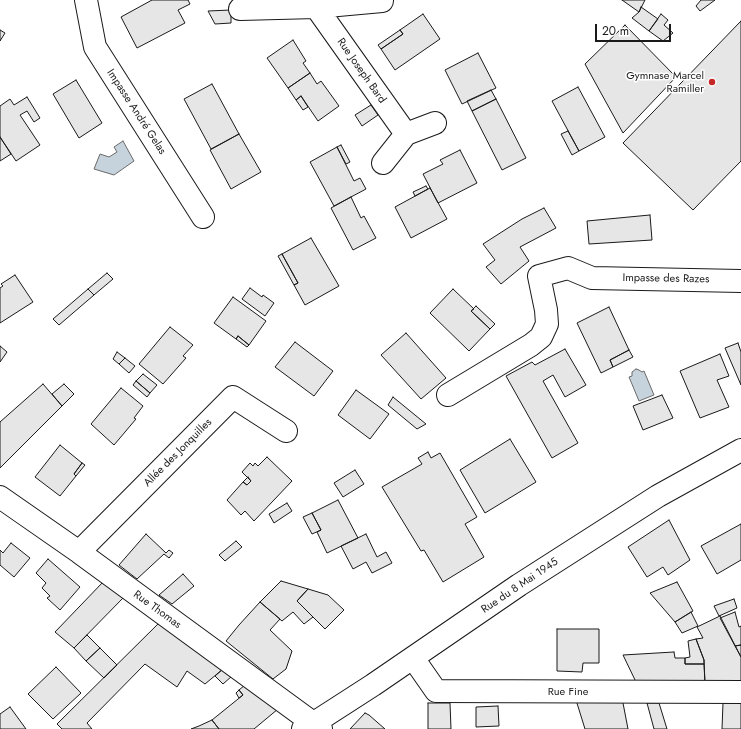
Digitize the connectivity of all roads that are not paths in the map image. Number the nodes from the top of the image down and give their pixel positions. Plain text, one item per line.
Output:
1 (86, 0) edge
2 (382, 1) edge
3 (316, 4) edge
4 (240, 9) dead end
5 (435, 124) dead end
6 (406, 134) junction
7 (383, 163) dead end
8 (203, 216) dead end
9 (741, 281) edge
10 (448, 395) dead end
11 (286, 431) dead end
12 (741, 450) edge
13 (0, 497) edge
14 (79, 552) junction
15 (413, 658) junction
16 (741, 692) edge
17 (312, 727) edge

1 - 8 street, Impasse André Gelas
2 - 3 street
3 - 4 street
3 - 6 street, Rue Joseph Bard
5 - 6 street
6 - 7 street
9 - 10 street, Impasse des Razes
11 - 14 street, Allée des Jonquilles
12 - 15 street, Rue du 8 Mai 1945
13 - 14 street, Rue Thomas
14 - 17 street, Rue Thomas
15 - 16 street, Rue Fine
15 - 17 street, Rue du 8 Mai 1945

